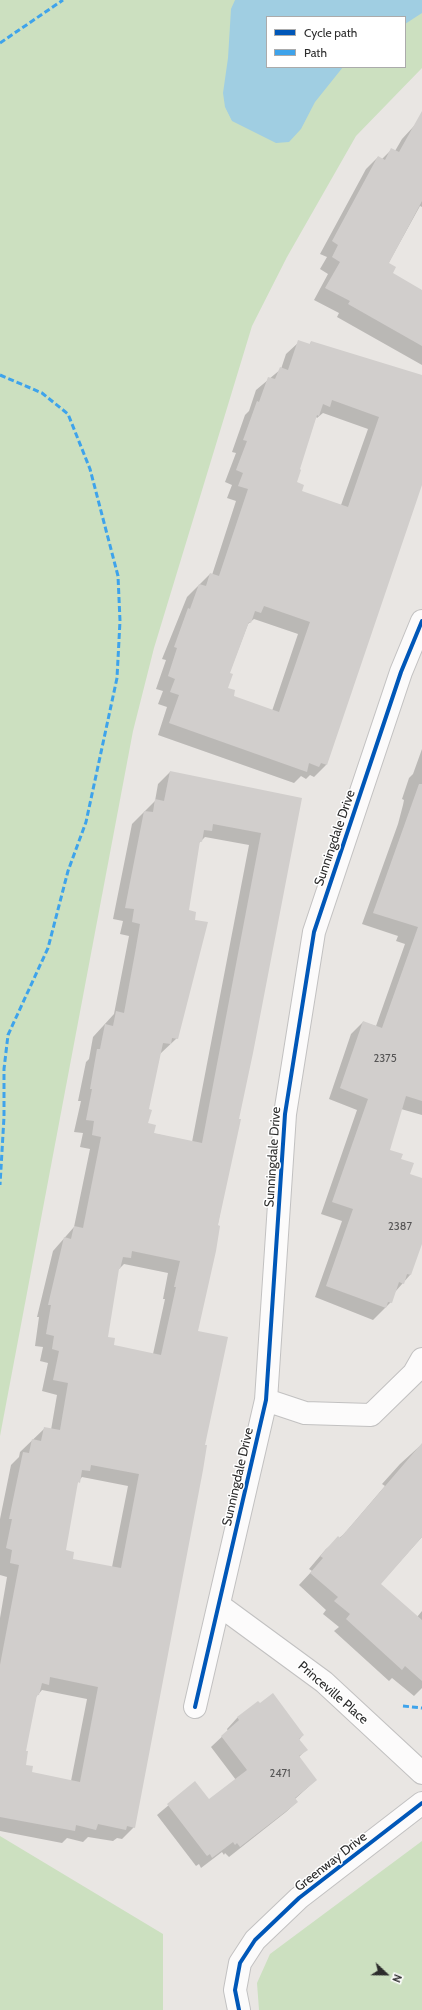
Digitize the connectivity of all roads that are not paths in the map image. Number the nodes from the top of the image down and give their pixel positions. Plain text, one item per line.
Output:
1 (422, 621) edge
2 (422, 1359) edge
3 (266, 1400) junction
4 (219, 1605) junction
5 (195, 1707) dead end
6 (422, 1773) edge
7 (422, 1803) edge
8 (239, 2010) edge

1 - 3 street, Sunningdale Drive
2 - 3 street
3 - 4 street, Sunningdale Drive
4 - 5 street, Sunningdale Drive
4 - 6 street, Princeville Place
7 - 8 street, Greenway Drive

